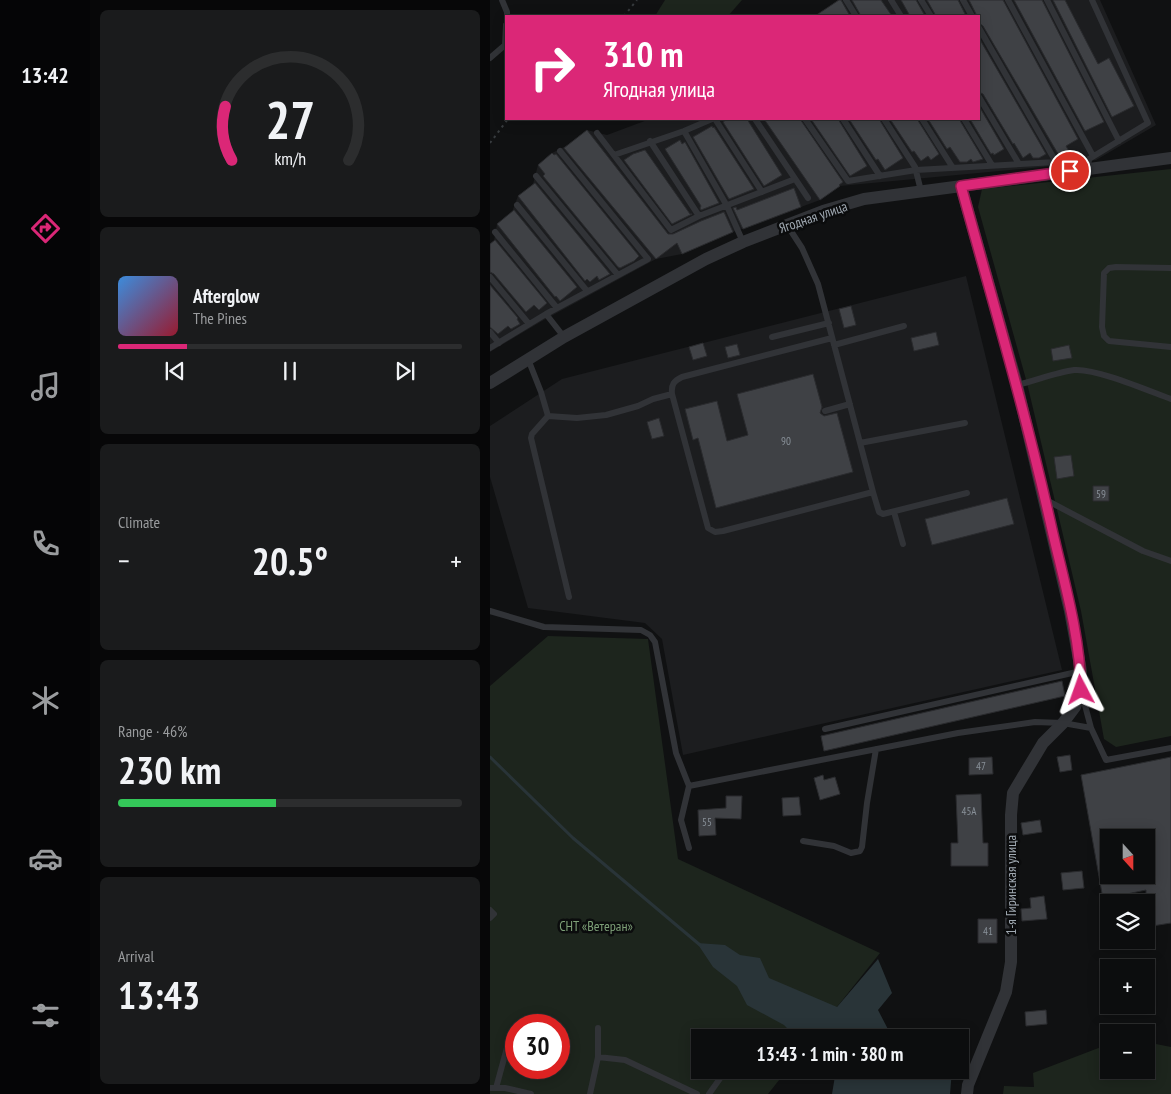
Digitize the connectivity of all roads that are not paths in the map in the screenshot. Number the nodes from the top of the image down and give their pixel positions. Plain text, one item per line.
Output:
1 (502, 0) edge
2 (846, 0) edge
3 (891, 0) edge
4 (921, 0) edge
5 (963, 0) edge
6 (1008, 0) edge
7 (1047, 0) edge
8 (1092, 0) edge
9 (507, 15) edge
10 (855, 15) edge
11 (900, 15) edge
12 (930, 15) edge
13 (971, 15) edge
14 (980, 30) edge
15 (505, 45) edge
16 (490, 58) edge
17 (980, 99) edge
18 (712, 120) edge
19 (715, 120) edge
20 (756, 120) edge
21 (806, 120) edge
22 (844, 120) edge
23 (885, 120) edge
24 (923, 120) edge
25 (965, 120) edge
26 (684, 131) junction
27 (597, 132) dead end
28 (650, 141) junction
29 (1119, 141) junction
30 (560, 151) dead end
31 (614, 154) junction
32 (1171, 158) edge
33 (1091, 162) junction
34 (1019, 164) junction
35 (992, 166) junction
36 (953, 168) junction
37 (916, 170) junction
38 (536, 176) dead end
39 (880, 176) junction
40 (795, 179) junction
41 (961, 186) junction
42 (921, 191) junction
43 (762, 192) junction
44 (808, 198) dead end
45 (517, 205) dead end
46 (727, 206) junction
47 (699, 216) junction
48 (787, 225) junction
49 (495, 232) dead end
50 (743, 242) junction
51 (1171, 268) edge
52 (618, 275) junction
53 (490, 277) edge
54 (587, 292) junction
55 (557, 308) junction
56 (546, 314) junction
57 (828, 323) junction
58 (529, 324) junction
59 (904, 326) dead end
60 (490, 332) edge
61 (564, 337) junction
62 (772, 338) dead end
63 (833, 341) junction
64 (499, 342) junction
65 (1171, 347) edge
66 (490, 348) edge
67 (528, 359) junction
68 (490, 383) edge
69 (1017, 385) junction
70 (672, 394) junction
71 (1171, 399) edge
72 (850, 404) junction
73 (825, 410) dead end
74 (548, 416) junction
75 (966, 423) dead end
76 (860, 443) junction
77 (873, 492) junction
78 (967, 493) dead end
79 (1046, 500) junction
80 (894, 512) junction
81 (903, 544) dead end
82 (1171, 561) edge
83 (569, 597) dead end
84 (490, 611) edge
85 (1081, 671) junction
86 (1081, 690) junction
87 (1063, 723) junction
88 (1091, 728) junction
89 (825, 729) dead end
90 (1171, 748) edge
91 (876, 749) junction
92 (689, 786) junction
93 (803, 841) dead end
94 (690, 848) dead end
95 (490, 910) edge
96 (490, 918) edge
97 (598, 1028) dead end
98 (505, 1053) edge
99 (598, 1057) junction
100 (720, 1079) edge
101 (493, 1088) edge
102 (531, 1094) edge
103 (590, 1094) edge
104 (697, 1094) edge
105 (709, 1094) edge
106 (967, 1094) edge

1 - 9 lane
2 - 10 lane
3 - 11 lane
4 - 12 lane
5 - 13 lane
6 - 33 lane
7 - 29 lane
8 - 29 lane
14 - 34 lane
15 - 16 lane
17 - 34 lane
18 - 26 lane
19 - 43 lane
20 - 40 lane
21 - 39 lane
22 - 39 lane
23 - 37 lane
24 - 36 lane
25 - 35 lane
26 - 28 lane
26 - 46 lane
27 - 31 lane
28 - 31 lane
28 - 47 lane
29 - 33 lane
30 - 52 lane
31 - 47 lane
32 - 33 street, Ягодная улица
33 - 41 street, Ягодная улица
34 - 35 lane
35 - 36 lane
36 - 37 lane
37 - 39 lane
37 - 42 lane
38 - 52 lane
40 - 43 lane
40 - 44 lane
41 - 42 street, Ягодная улица
41 - 69 street
42 - 48 street, Ягодная улица
43 - 46 lane
45 - 54 lane
46 - 47 lane
46 - 50 lane
48 - 50 street, Ягодная улица
48 - 57 lane
49 - 55 lane
50 - 61 street, Ягодная улица
51 - 65 lane
52 - 54 lane
53 - 58 lane
54 - 55 lane
55 - 56 lane
56 - 58 lane
56 - 61 lane
57 - 62 lane
57 - 63 lane
58 - 64 lane
59 - 63 lane
60 - 64 lane
61 - 67 street, Ягодная улица
63 - 70 lane
63 - 72 lane
64 - 66 lane
67 - 68 street, Ягодная улица
67 - 74 lane
69 - 71 lane
69 - 79 street
70 - 74 lane
70 - 77 lane
72 - 73 lane
72 - 76 lane
74 - 83 lane
75 - 76 lane
76 - 77 lane
77 - 80 lane
78 - 80 lane
79 - 82 lane
79 - 85 street
80 - 81 lane
84 - 92 lane
85 - 86 street
85 - 89 lane
86 - 87 street, 1-я Гиринская улица
86 - 88 lane
87 - 88 lane
87 - 91 lane
87 - 106 street, 1-я Гиринская улица
88 - 90 lane
91 - 92 lane
91 - 93 lane
92 - 94 lane
95 - 96 lane
97 - 99 lane
98 - 101 lane
99 - 103 lane
99 - 104 lane
100 - 105 lane
101 - 102 lane

